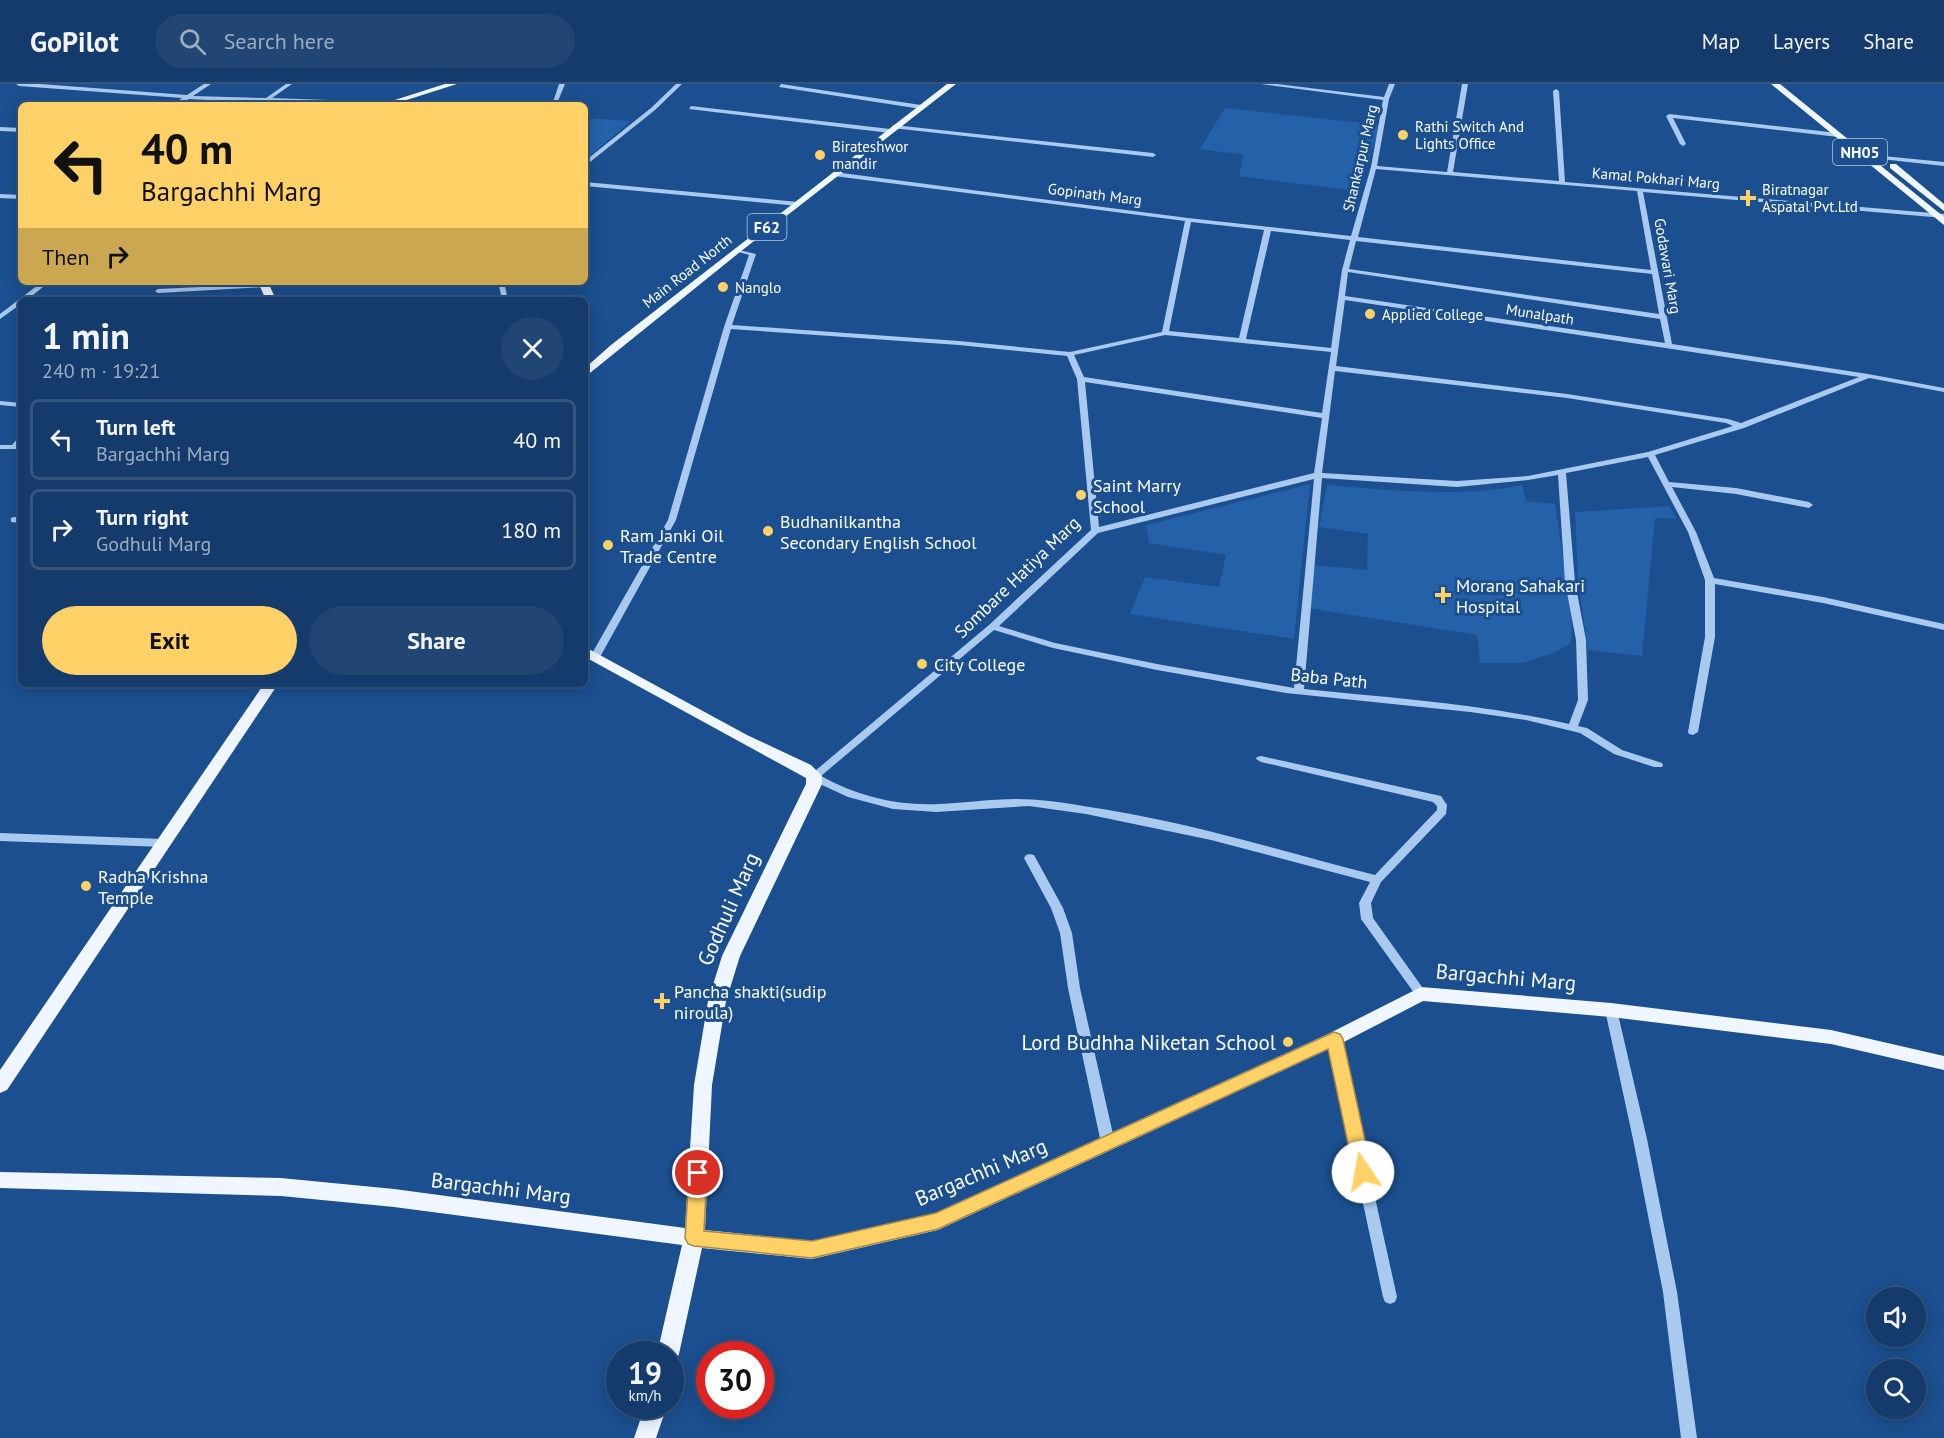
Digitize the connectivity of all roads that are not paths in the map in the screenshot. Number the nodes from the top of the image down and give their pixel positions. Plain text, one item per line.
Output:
1 (19, 84) edge
2 (208, 84) edge
3 (289, 84) edge
4 (453, 84) edge
5 (562, 84) edge
6 (679, 84) edge
7 (952, 84) edge
8 (1264, 84) edge
9 (1392, 84) edge
10 (1465, 84) edge
11 (1776, 84) edge
12 (1790, 84) edge
13 (781, 86) dead end
14 (1556, 90) dead end
15 (188, 97) junction
16 (1807, 97) dead end
17 (1386, 99) junction
18 (265, 101) junction
19 (555, 101) dead end
20 (180, 102) edge
21 (295, 102) edge
22 (394, 102) edge
23 (921, 107) junction
24 (691, 108) dead end
25 (0, 129) edge
26 (892, 129) junction
27 (18, 130) edge
28 (1838, 135) junction
29 (1683, 144) dead end
30 (1153, 155) dead end
31 (1879, 155) joint
32 (588, 162) edge
33 (1944, 164) edge
34 (1374, 167) junction
35 (1450, 173) junction
36 (834, 174) junction
37 (1562, 183) junction
38 (588, 184) edge
39 (1640, 190) junction
40 (0, 196) edge
41 (18, 197) edge
42 (798, 204) junction
43 (1944, 208) edge
44 (1942, 218) edge
45 (1188, 220) junction
46 (1268, 229) junction
47 (1353, 238) junction
48 (737, 250) junction
49 (1345, 270) junction
50 (1655, 272) junction
51 (42, 285) edge
52 (248, 285) edge
53 (158, 291) dead end
54 (27, 297) edge
55 (1341, 297) junction
56 (18, 304) edge
57 (0, 317) edge
58 (1663, 317) junction
59 (729, 327) junction
60 (1165, 333) junction
61 (1242, 342) junction
62 (1669, 347) junction
63 (1333, 350) junction
64 (1070, 354) junction
65 (1333, 368) junction
66 (588, 371) edge
67 (1868, 376) junction
68 (1081, 379) junction
69 (1944, 390) edge
70 (0, 403) edge
71 (18, 405) edge
72 (1326, 416) junction
73 (1741, 426) junction
74 (18, 443) edge
75 (0, 447) edge
76 (1650, 454) junction
77 (1562, 471) junction
78 (1318, 475) junction
79 (1668, 484) junction
80 (1809, 505) dead end
81 (1095, 531) junction
82 (1710, 580) junction
83 (992, 627) junction
84 (1944, 627) edge
85 (590, 654) edge
86 (269, 687) edge
87 (1299, 692) junction
88 (1573, 726) junction
89 (1693, 732) dead end
90 (1261, 759) dead end
91 (1658, 765) dead end
92 (814, 776) junction
93 (0, 837) edge
94 (164, 843) junction
95 (1030, 858) dead end
96 (1377, 880) junction
97 (1421, 994) junction
98 (1611, 1010) junction
99 (1334, 1039) junction
100 (1944, 1067) edge
101 (0, 1084) edge
102 (1108, 1143) junction
103 (0, 1180) edge
104 (694, 1238) junction
105 (1390, 1297) dead end
106 (671, 1341) edge
107 (652, 1419) edge
108 (645, 1438) edge
109 (1689, 1438) edge

1 - 15 street
2 - 15 street
3 - 18 street
4 - 22 main road
5 - 19 street
6 - 32 street
7 - 23 main road, Main Road North / F62
8 - 17 street
9 - 17 street, Shankarpur Marg
10 - 35 street
11 - 28 main road, NH05
12 - 16 main road
13 - 23 street
14 - 37 street
15 - 18 street
15 - 20 street
17 - 34 street, Shankarpur Marg
18 - 21 street
23 - 26 main road, Main Road North / F62
24 - 26 street
25 - 27 street
26 - 30 street
26 - 36 main road, Main Road North / F62
28 - 29 street
28 - 44 main road, NH05
31 - 33 street
31 - 43 main road, NH05
34 - 35 street, Kamal Pokhari Marg
34 - 47 street, Shankarpur Marg
35 - 37 street, Kamal Pokhari Marg
36 - 42 main road, Main Road North / F62
36 - 45 street, Gopinath Marg
37 - 39 street, Kamal Pokhari Marg
38 - 42 street
39 - 44 street, Kamal Pokhari Marg
39 - 50 street, Godawari Marg
40 - 41 street
42 - 48 main road, Main Road North / F62
45 - 46 street, Gopinath Marg
45 - 60 street
46 - 47 street, Gopinath Marg
46 - 61 street
47 - 49 street, Shankarpur Marg
47 - 50 street, Gopinath Marg
48 - 59 street
48 - 66 main road, Main Road North / F62
49 - 55 street, Shankarpur Marg
49 - 58 street
50 - 58 street, Godawari Marg
51 - 54 street
52 - 53 street
55 - 62 street, Munalpath
55 - 63 street
56 - 57 street
58 - 62 street, Godawari Marg
59 - 64 street
59 - 85 street
60 - 61 street
60 - 64 street
61 - 63 street
62 - 67 street, Munalpath
63 - 65 street
64 - 68 street, Sombare Hatiya Marg
65 - 72 street
65 - 73 street
67 - 69 street, Munalpath
67 - 73 street
68 - 72 street
68 - 81 street, Sombare Hatiya Marg
70 - 71 street
72 - 78 street
73 - 76 street
74 - 75 street
76 - 77 street
76 - 79 street
77 - 78 street
77 - 88 street
78 - 81 street
78 - 87 street
79 - 80 street
79 - 82 street
81 - 83 street, Sombare Hatiya Marg
82 - 84 street
82 - 89 street
83 - 87 street, Baba Path
83 - 92 street, Sombare Hatiya Marg
85 - 92 main road
86 - 94 main road
87 - 88 street, Baba Path
88 - 91 street, Baba Path
90 - 96 street
92 - 96 street
92 - 104 main road, Godhuli Marg
93 - 94 street
94 - 101 main road
95 - 102 street
96 - 97 street
97 - 98 main road, Bargachhi Marg
97 - 99 main road, Bargachhi Marg
98 - 100 main road, Bargachhi Marg
98 - 109 street
99 - 102 main road, Bargachhi Marg
99 - 105 street
102 - 104 main road, Bargachhi Marg
103 - 104 main road, Bargachhi Marg
104 - 106 main road, Godhuli Marg
107 - 108 main road

